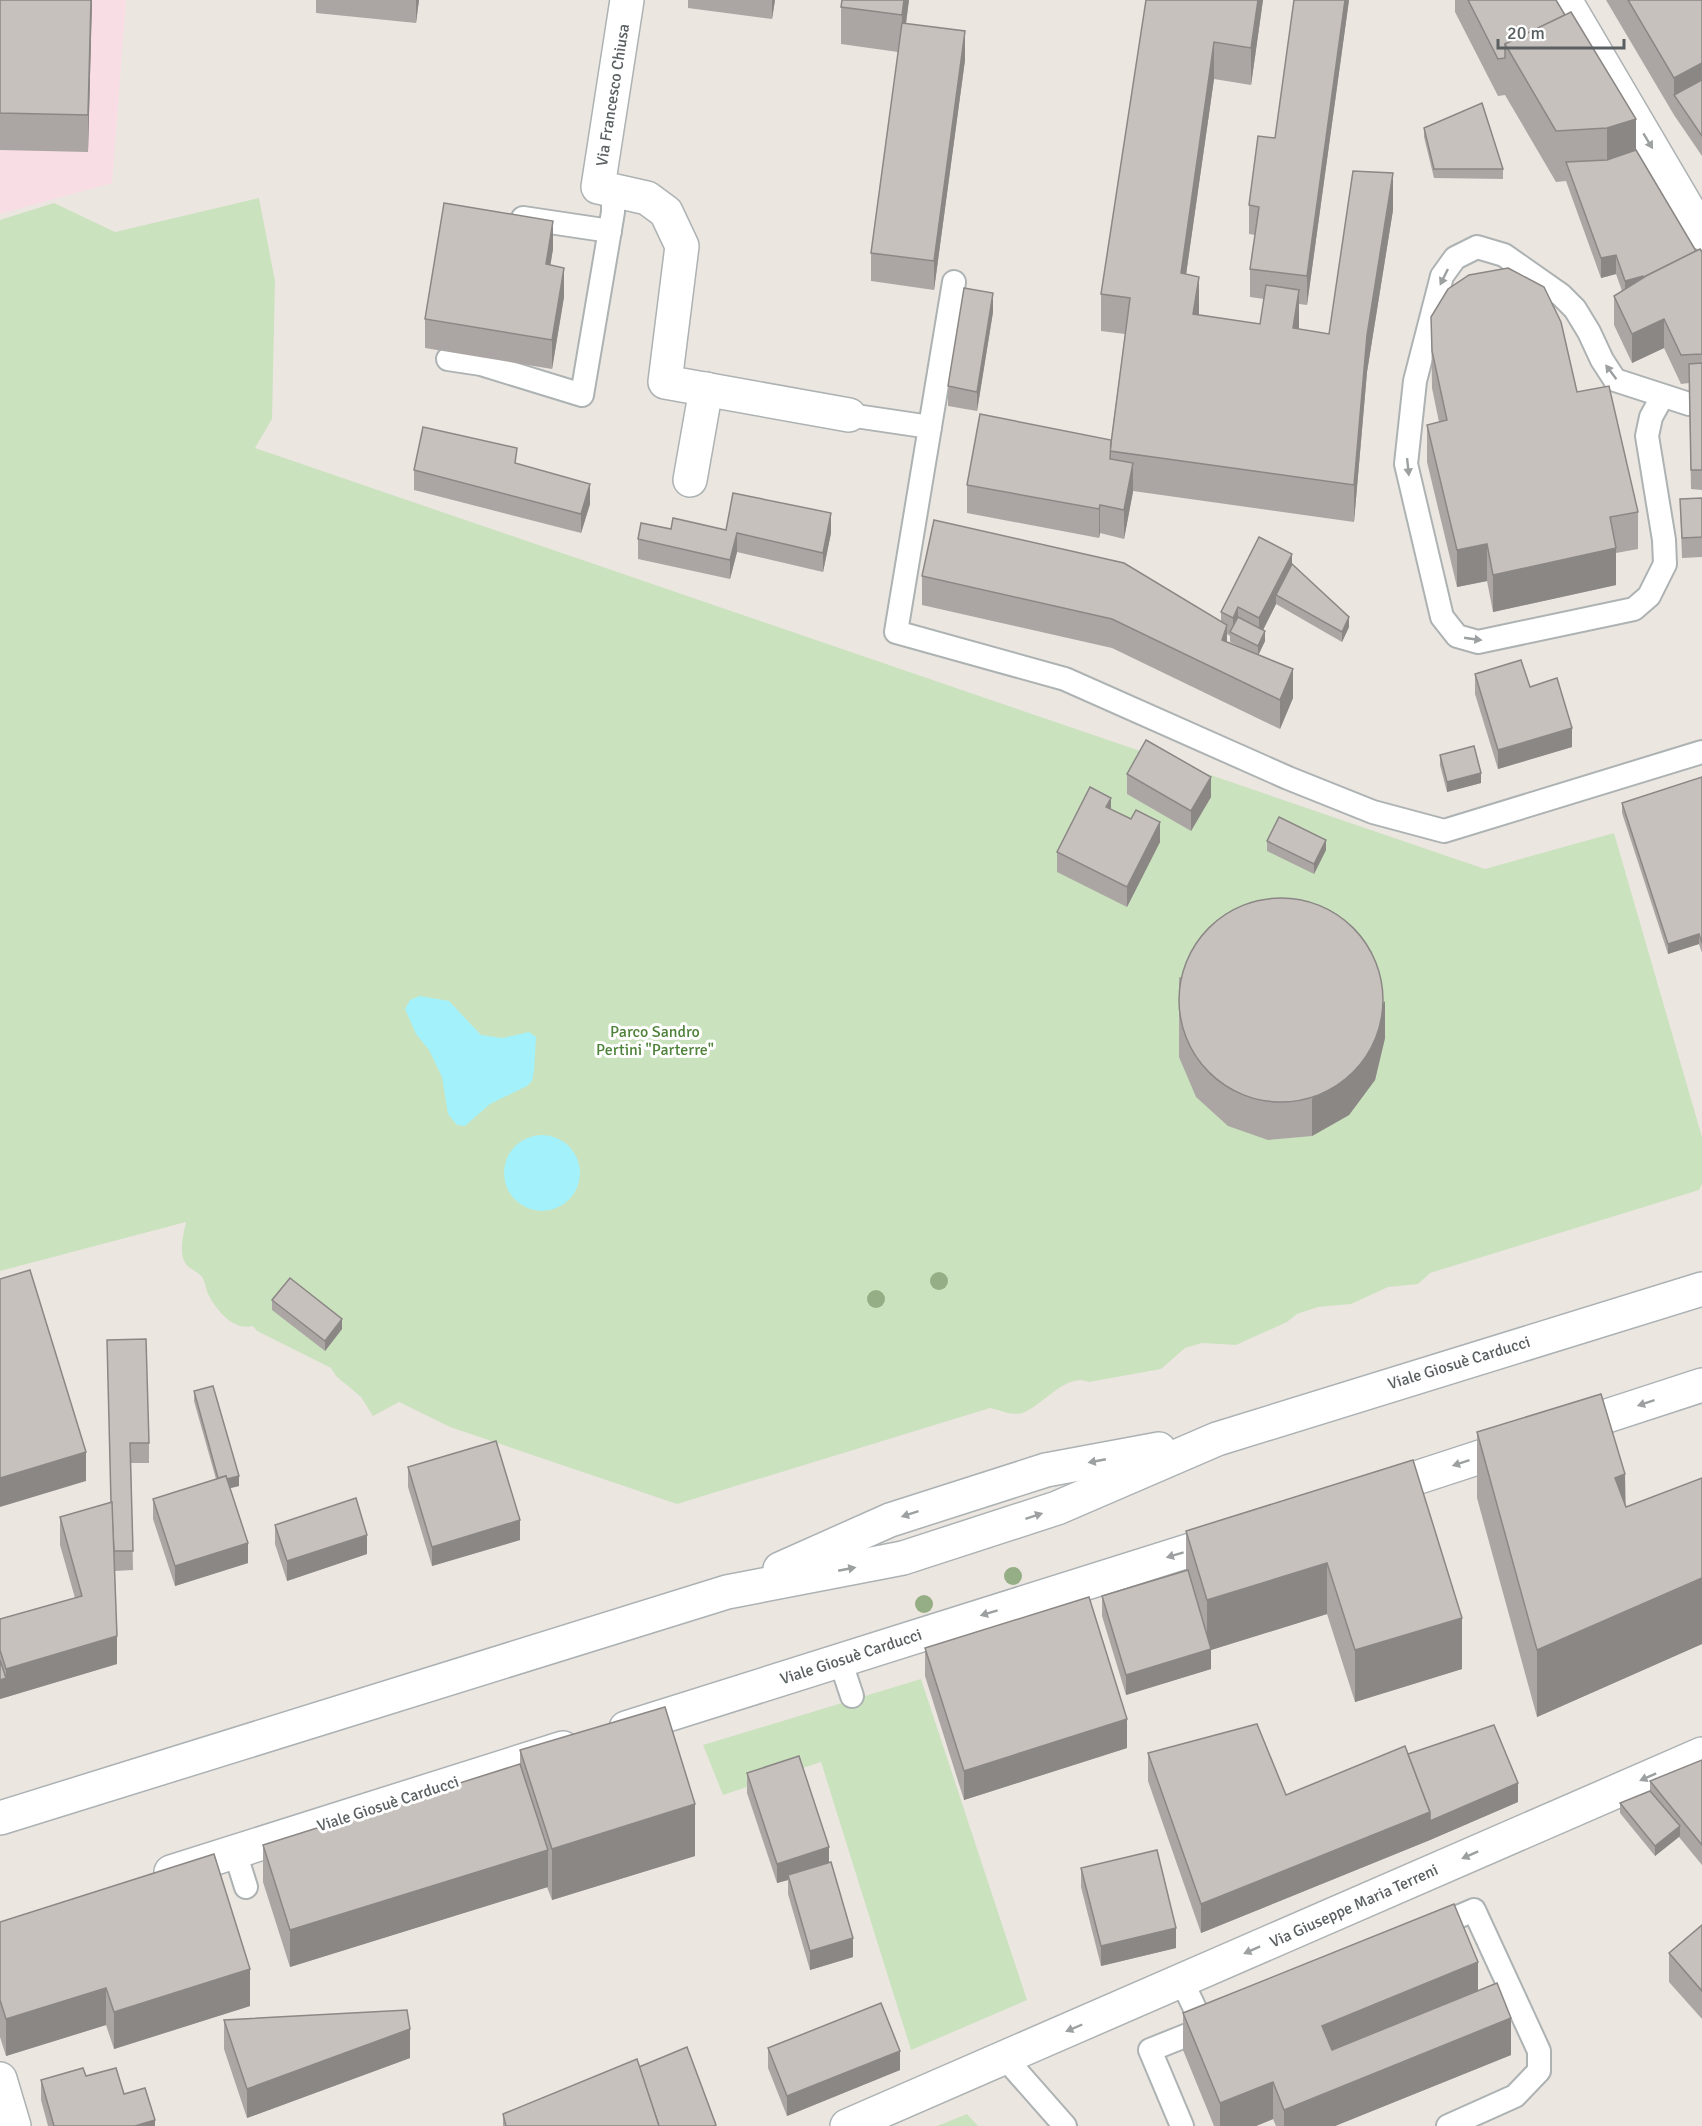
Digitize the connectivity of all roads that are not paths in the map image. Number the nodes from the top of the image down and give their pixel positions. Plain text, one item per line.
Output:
1 (627, 0) edge
2 (1565, 0) edge
3 (614, 190) junction
4 (506, 215) edge
5 (610, 231) junction
6 (1702, 233) edge
7 (1477, 248) junction
8 (1492, 277) edge
9 (954, 282) dead end
10 (1433, 306) junction
11 (1448, 326) edge
12 (448, 358) dead end
13 (706, 389) junction
14 (1662, 397) junction
15 (1689, 404) edge
16 (849, 415) joint
17 (930, 428) junction
18 (690, 480) dead end
19 (1702, 752) edge
20 (1702, 1289) edge
21 (1702, 1385) edge
22 (1347, 1500) edge
23 (1258, 1529) edge
24 (840, 1660) junction
25 (852, 1696) dead end
26 (1702, 1754) edge
27 (0, 1818) edge
28 (235, 1852) junction
29 (146, 1881) edge
30 (246, 1887) dead end
31 (1409, 1938) edge
32 (1182, 1981) junction
33 (1225, 2019) edge
34 (1204, 2028) junction
35 (1005, 2058) junction
36 (0, 2079) edge
37 (14, 2126) edge
38 (847, 2126) edge
39 (1065, 2126) edge
40 (1182, 2126) edge
41 (1448, 2126) edge

1 - 3 street, Via Francesco Chiusa
2 -> 6 street
3 - 5 lane
3 - 13 street, Via Francesco Chiusa
4 - 5 lane
5 - 12 lane
7 - 8 lane
7 -> 10 lane
14 -> 7 lane
9 - 17 lane
10 - 11 lane
10 -> 14 lane
13 - 16 street, Via Francesco Chiusa
13 - 18 street
14 - 15 lane
16 - 17 lane
17 - 19 lane
20 - 27 street, Viale Giosuè Carducci
21 -> 22 street
23 -> 24 street, Viale Giosuè Carducci
24 - 25 lane
24 - 28 street, Viale Giosuè Carducci
26 -> 32 street, Via Giuseppe Maria Terreni
28 - 29 street, Viale Giosuè Carducci
28 - 30 lane
31 - 41 lane
32 - 34 lane
32 -> 35 street, Via Giuseppe Maria Terreni
33 - 34 lane
34 - 40 lane
35 - 38 street, Via Giuseppe Maria Terreni
35 - 39 lane
36 - 37 street

